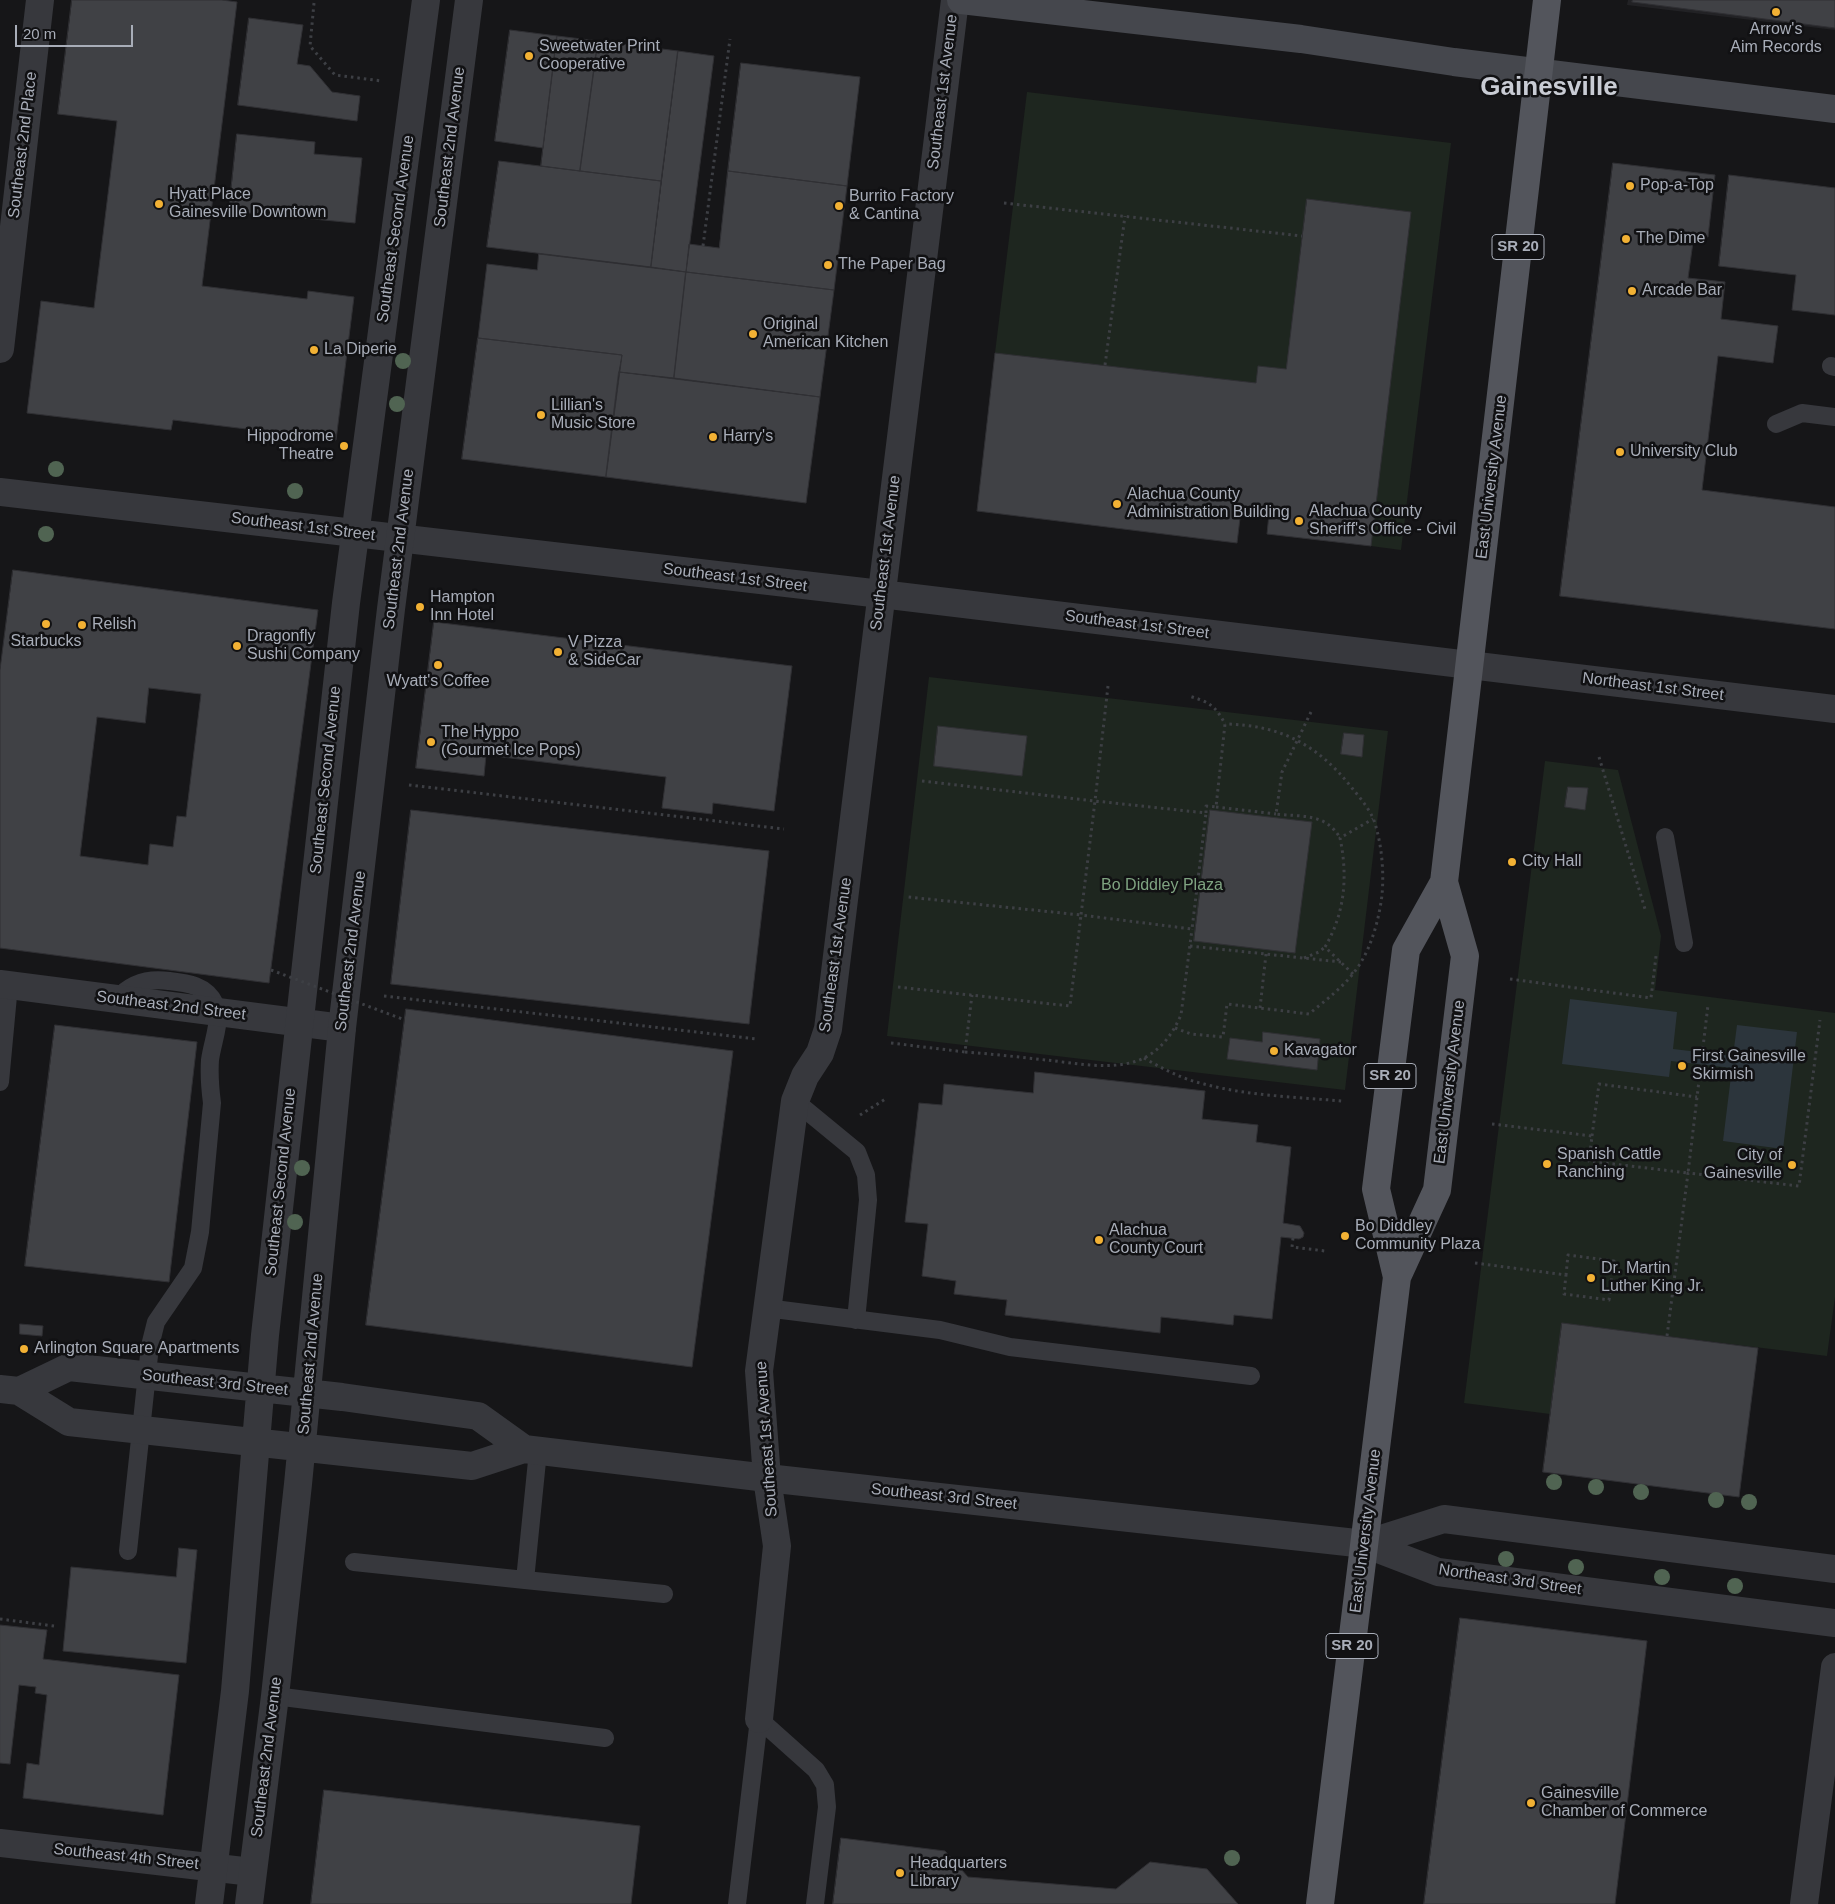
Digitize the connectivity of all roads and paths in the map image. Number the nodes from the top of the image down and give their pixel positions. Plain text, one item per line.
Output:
1 (40, 0) edge
2 (426, 0) edge
3 (469, 0) edge
4 (955, 0) edge
5 (960, 0) edge
6 (1547, 0) edge
7 (314, 3) dead end
8 (730, 40) dead end
9 (1538, 72) junction
10 (382, 81) dead end
11 (1835, 109) edge
12 (1004, 203) dead end
13 (1124, 216) junction
14 (1302, 236) dead end
15 (703, 246) dead end
16 (0, 350) edge
17 (1105, 365) dead end
18 (1835, 417) edge
19 (1776, 424) dead end
20 (0, 492) edge
21 (355, 533) junction
22 (400, 538) junction
23 (881, 594) junction
24 (1470, 665) junction
25 (1108, 686) dead end
26 (1189, 696) dead end
27 (1835, 709) edge
28 (1311, 712) dead end
29 (1225, 724) junction
30 (1297, 741) junction
31 (1599, 757) dead end
32 (922, 781) dead end
33 (409, 786) dead end
34 (1095, 802) junction
35 (1216, 807) junction
36 (1206, 813) junction
37 (1276, 814) junction
38 (1373, 819) junction
39 (784, 829) dead end
40 (1665, 837) dead end
41 (1340, 838) junction
42 (1444, 882) junction
43 (908, 897) dead end
44 (1646, 912) dead end
45 (1081, 915) junction
46 (1192, 929) junction
47 (1684, 942) dead end
48 (1190, 946) junction
49 (1325, 947) junction
50 (1657, 948) dead end
51 (1266, 954) junction
52 (1302, 958) junction
53 (1341, 962) junction
54 (271, 970) dead end
55 (1353, 974) junction
56 (1510, 979) dead end
57 (5, 985) edge
58 (898, 987) dead end
59 (972, 995) junction
60 (384, 996) dead end
61 (1708, 1005) dead end
62 (1260, 1008) junction
63 (219, 1013) junction
64 (405, 1020) dead end
65 (1820, 1020) dead end
66 (298, 1023) junction
67 (342, 1028) junction
68 (1175, 1028) junction
69 (757, 1039) dead end
70 (891, 1043) dead end
71 (966, 1052) junction
72 (1144, 1058) junction
73 (0, 1082) edge
74 (1697, 1097) junction
75 (887, 1098) dead end
76 (794, 1101) junction
77 (1342, 1102) dead end
78 (860, 1116) dead end
79 (1492, 1124) dead end
80 (1592, 1136) junction
81 (1688, 1173) junction
82 (1293, 1238) dead end
83 (1325, 1251) dead end
84 (1475, 1263) dead end
85 (1566, 1275) junction
86 (1397, 1277) junction
87 (766, 1308) junction
88 (856, 1320) junction
89 (1667, 1336) dead end
90 (147, 1375) junction
91 (1251, 1376) dead end
92 (261, 1389) junction
93 (10, 1390) edge
94 (307, 1393) junction
95 (141, 1430) junction
96 (255, 1442) junction
97 (302, 1447) junction
98 (531, 1450) junction
99 (767, 1478) junction
100 (1365, 1544) junction
101 (128, 1551) dead end
102 (354, 1562) dead end
103 (1835, 1569) edge
104 (525, 1580) junction
105 (664, 1594) dead end
106 (0, 1619) edge
107 (1835, 1623) edge
108 (54, 1626) dead end
109 (1835, 1667) edge
110 (235, 1691) junction
111 (275, 1696) junction
112 (759, 1719) junction
113 (605, 1738) dead end
114 (0, 1843) edge
115 (213, 1867) junction
116 (252, 1872) junction
117 (209, 1904) edge
118 (249, 1904) edge
119 (737, 1904) edge
120 (815, 1904) edge
121 (1320, 1904) edge
122 (1804, 1904) edge

1 - 16 street, Southeast 2nd Place
2 - 21 street, Southeast Second Avenue
3 - 22 street, Southeast 2nd Avenue
4 - 23 street, Southeast 1st Avenue
5 - 9 main road
6 - 9 main road, East University Avenue
7 - 10 path
8 - 15 path
9 - 11 main road
9 - 24 main road, East University Avenue / SR 20
12 - 13 path
13 - 14 path
13 - 17 path
18 - 19 lane
20 - 21 street, Southeast 1st Street
21 - 22 street, Southeast 1st Street
21 - 66 street, Southeast Second Avenue
22 - 23 street, Southeast 1st Street
22 - 67 street, Southeast 2nd Avenue
23 - 24 street, Southeast 1st Street
23 - 76 street, Southeast 1st Avenue
24 - 27 street, Northeast 1st Street
24 - 42 main road, East University Avenue / SR 20
25 - 34 path
26 - 29 path
28 - 30 path
29 - 30 path
29 - 35 path
30 - 37 path
30 - 38 path
31 - 44 path
32 - 34 path
33 - 39 path
34 - 36 path
34 - 45 path
35 - 36 path
35 - 37 path
36 - 46 path
37 - 41 path
38 - 41 path
38 - 55 path
40 - 47 lane
41 - 49 path
42 - 86 main road, East University Avenue / SR 20
42 - 86 main road, East University Avenue / SR 20
43 - 45 path
45 - 46 path
45 - 59 path
46 - 48 path
48 - 51 path
48 - 68 path
49 - 52 path
49 - 53 path
50 - 56 path
51 - 52 path
51 - 62 path
52 - 53 path
53 - 55 path
54 - 64 path, bridge
55 - 62 path
57 - 63 street, Southeast 2nd Street
57 - 73 lane
58 - 59 path
59 - 71 path
60 - 69 path
61 - 74 path
62 - 68 path
63 - 66 street, Southeast 2nd Street
63 - 90 lane
65 - 81 path
66 - 67 street, Southeast 2nd Street
66 - 92 street, Southeast Second Avenue
67 - 94 street, Southeast 2nd Avenue
68 - 72 path
70 - 71 path
71 - 72 path
72 - 77 path
74 - 80 path
74 - 81 path
75 - 78 path
76 - 87 street, Southeast 1st Avenue
76 - 88 lane
79 - 80 path
80 - 81 path
81 - 89 path
82 - 83 path
84 - 85 path
85 - 85 path
86 - 100 main road, East University Avenue / SR 20
87 - 88 lane
87 - 99 street, Southeast 1st Avenue
88 - 91 lane
90 - 92 street, Southeast 3rd Street
90 - 93 street, Southeast 3rd Street
90 - 95 lane
92 - 94 street, Southeast 3rd Street
92 - 96 street, Southeast Second Avenue
93 - 95 street, Southeast 3rd Street
94 - 97 street, Southeast 2nd Avenue
94 - 98 street, Southeast 3rd Street
95 - 96 street, Southeast 3rd Street
95 - 101 lane
96 - 97 street, Southeast 3rd Street
96 - 110 street
97 - 98 street, Southeast 3rd Street
97 - 111 street, Southeast 2nd Avenue
98 - 99 street, Southeast 3rd Street
98 - 104 lane
99 - 100 street, Southeast 3rd Street
99 - 112 street, Southeast 1st Avenue
100 - 103 street
100 - 107 street, Northeast 3rd Street
100 - 121 main road, East University Avenue / SR 20
102 - 104 lane
104 - 105 lane
106 - 108 path
109 - 122 street
110 - 111 street
110 - 115 street
111 - 113 lane
111 - 116 street, Southeast 2nd Avenue
112 - 119 lane, Southeast 1st Avenue
112 - 120 lane
114 - 115 street, Southeast 4th Street
115 - 116 street, Southeast 4th Street
115 - 117 street
116 - 118 street, Southeast 2nd Avenue

